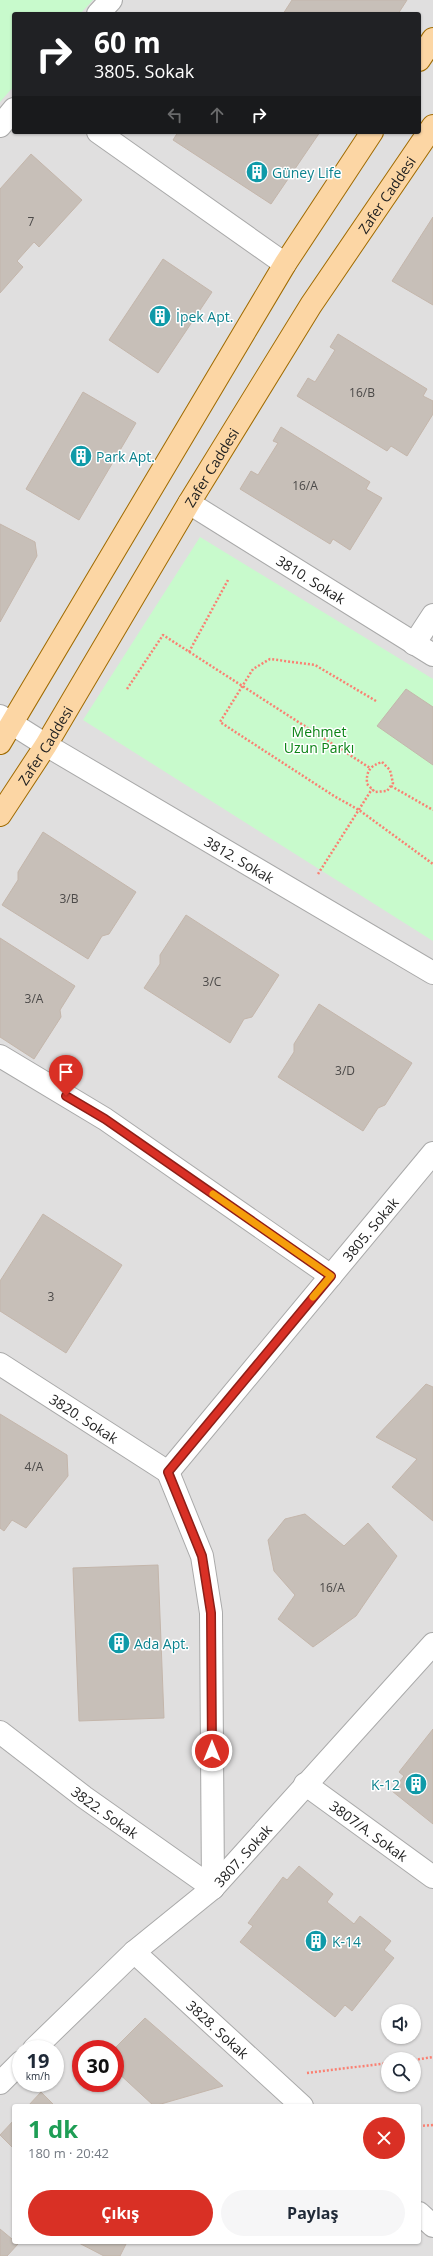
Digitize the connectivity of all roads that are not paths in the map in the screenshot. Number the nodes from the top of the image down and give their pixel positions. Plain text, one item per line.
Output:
1 (111, 0) edge
2 (100, 12) edge
3 (433, 39) edge
4 (421, 57) edge
5 (12, 111) edge
6 (0, 126) edge
7 (433, 126) edge
8 (101, 134) edge
9 (371, 134) edge
10 (285, 264) junction
11 (189, 503) junction
12 (433, 615) edge
13 (414, 644) junction
14 (433, 656) edge
15 (6, 720) edge
16 (0, 743) edge
17 (46, 745) junction
18 (0, 815) edge
19 (433, 973) edge
20 (0, 1056) edge
21 (433, 1153) edge
22 (331, 1276) junction
23 (0, 1364) edge
24 (168, 1472) junction
25 (433, 1644) edge
26 (0, 1732) edge
27 (306, 1784) junction
28 (433, 1877) edge
29 (213, 1888) junction
30 (134, 1952) junction
31 (43, 2040) edge
32 (12, 2071) edge
33 (0, 2083) edge
34 (300, 2104) edge
35 (421, 2215) edge
36 (433, 2226) edge

1 - 2 street
3 - 4 main road
5 - 6 street
7 - 11 main road, Zafer Caddesi
8 - 10 street
9 - 10 main road
10 - 15 main road
11 - 13 street, 3810. Sokak
11 - 17 main road, Zafer Caddesi
12 - 13 street
13 - 14 street, 3810. Sokak
15 - 16 main road
15 - 17 street, 3812. Sokak
17 - 18 main road, Zafer Caddesi
17 - 19 street, 3812. Sokak
20 - 22 street
21 - 22 street, 3805. Sokak
22 - 24 street, 3805. Sokak
23 - 24 street, 3820. Sokak
24 - 29 street
25 - 27 street, 3807. Sokak
26 - 29 street, 3822. Sokak
27 - 28 street, 3807/A. Sokak
27 - 29 street, 3807. Sokak
29 - 30 street, 3807. Sokak
30 - 31 street, 3807. Sokak
30 - 34 street, 3828. Sokak
32 - 33 street
35 - 36 street

